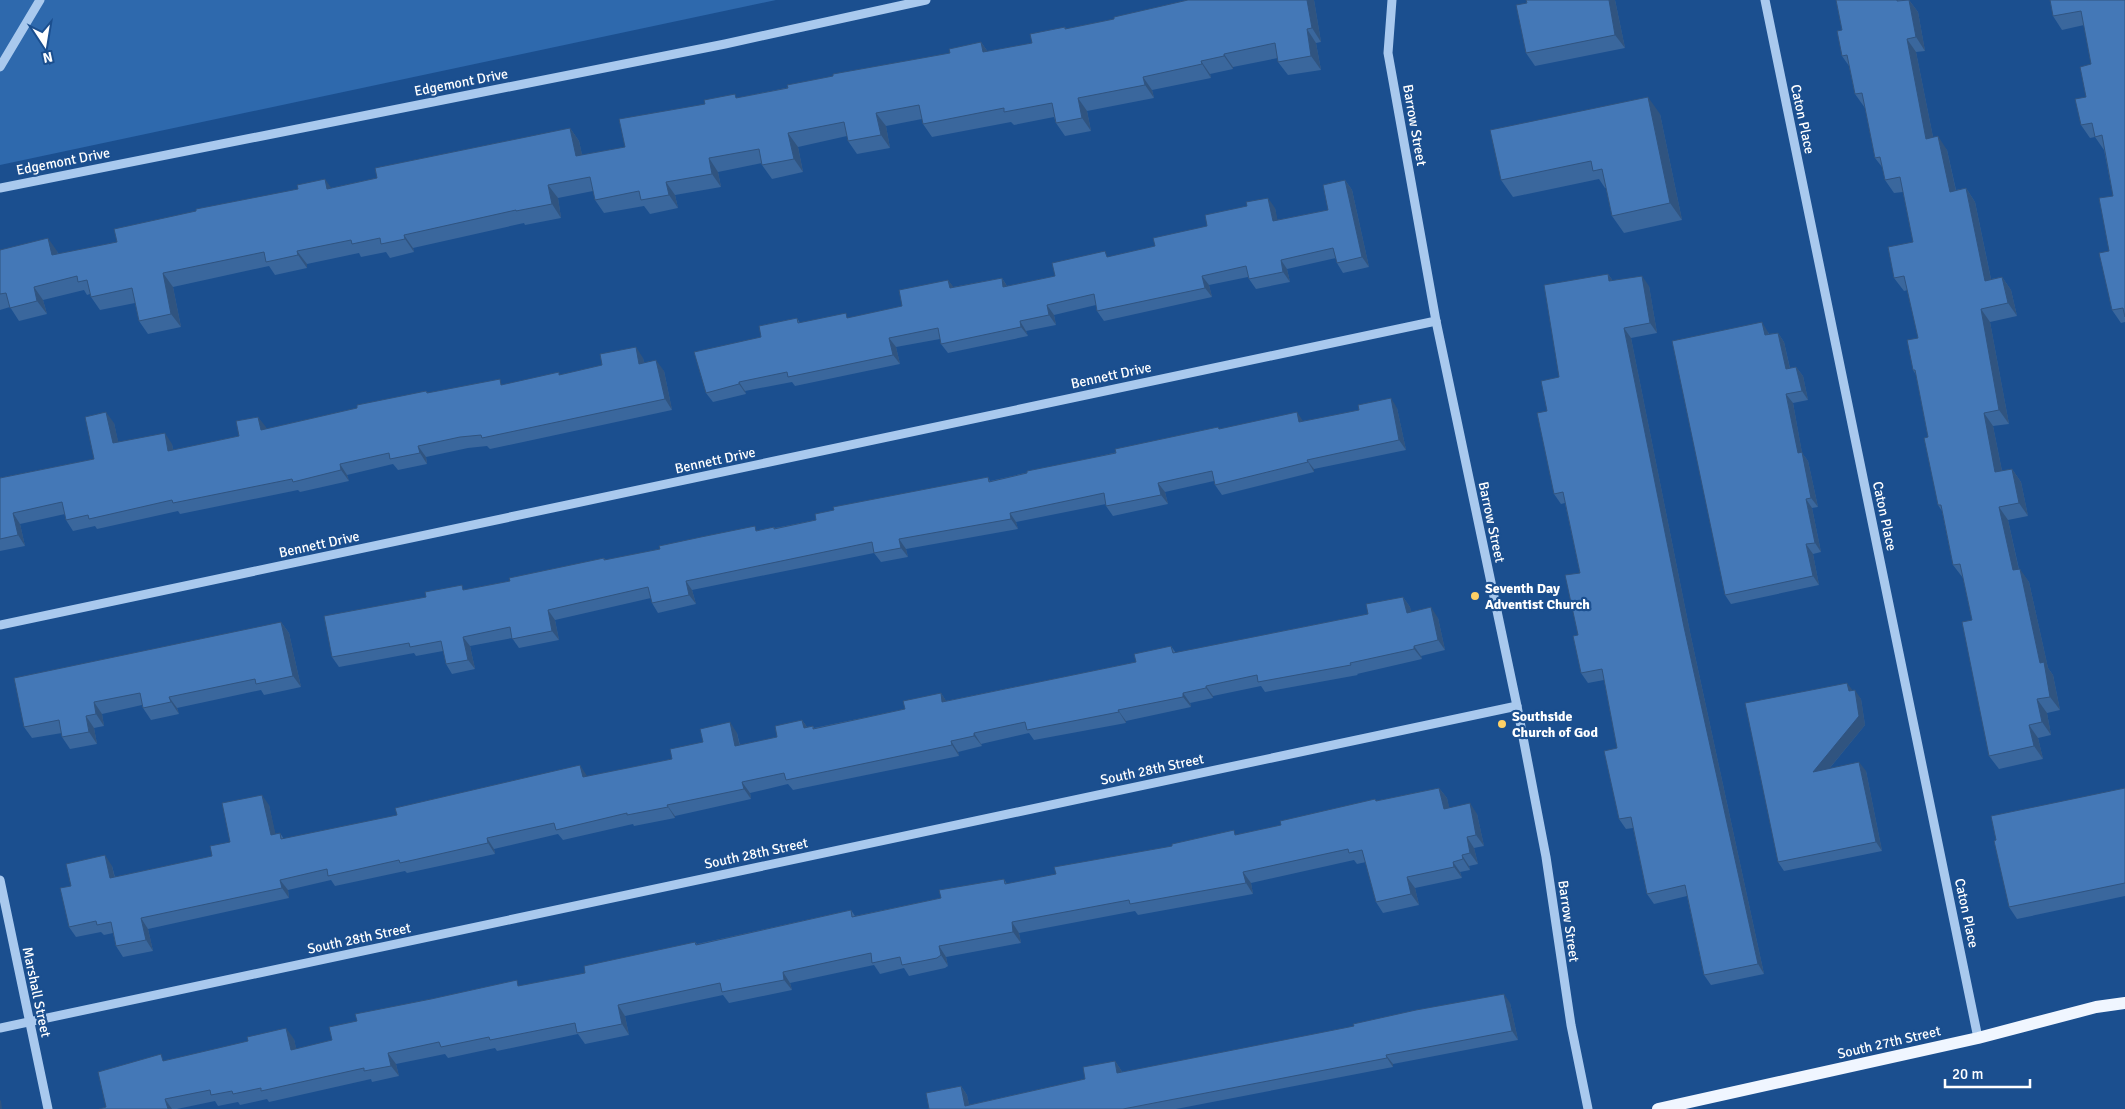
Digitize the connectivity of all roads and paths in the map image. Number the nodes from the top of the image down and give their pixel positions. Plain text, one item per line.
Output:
1 (40, 0) edge
2 (926, 0) edge
3 (1392, 0) edge
4 (1765, 0) edge
5 (0, 67) edge
6 (0, 188) edge
7 (1436, 321) junction
8 (0, 625) edge
9 (1517, 706) junction
10 (0, 880) edge
11 (2125, 1003) edge
12 (29, 1022) junction
13 (0, 1028) edge
14 (1978, 1038) junction
15 (48, 1109) edge
16 (1588, 1109) edge
17 (1658, 1109) edge

1 - 5 street
2 - 6 street, Edgemont Drive
3 - 7 street, Barrow Street
4 - 14 street, Caton Place
7 - 8 street, Bennett Drive
7 - 9 street, Barrow Street
9 - 12 street, South 28th Street
9 - 16 street, Barrow Street
10 - 12 street, Marshall Street
11 - 14 main road, South 27th Street
12 - 13 street, South 28th Street
12 - 15 street, Marshall Street
14 - 17 main road, South 27th Street

